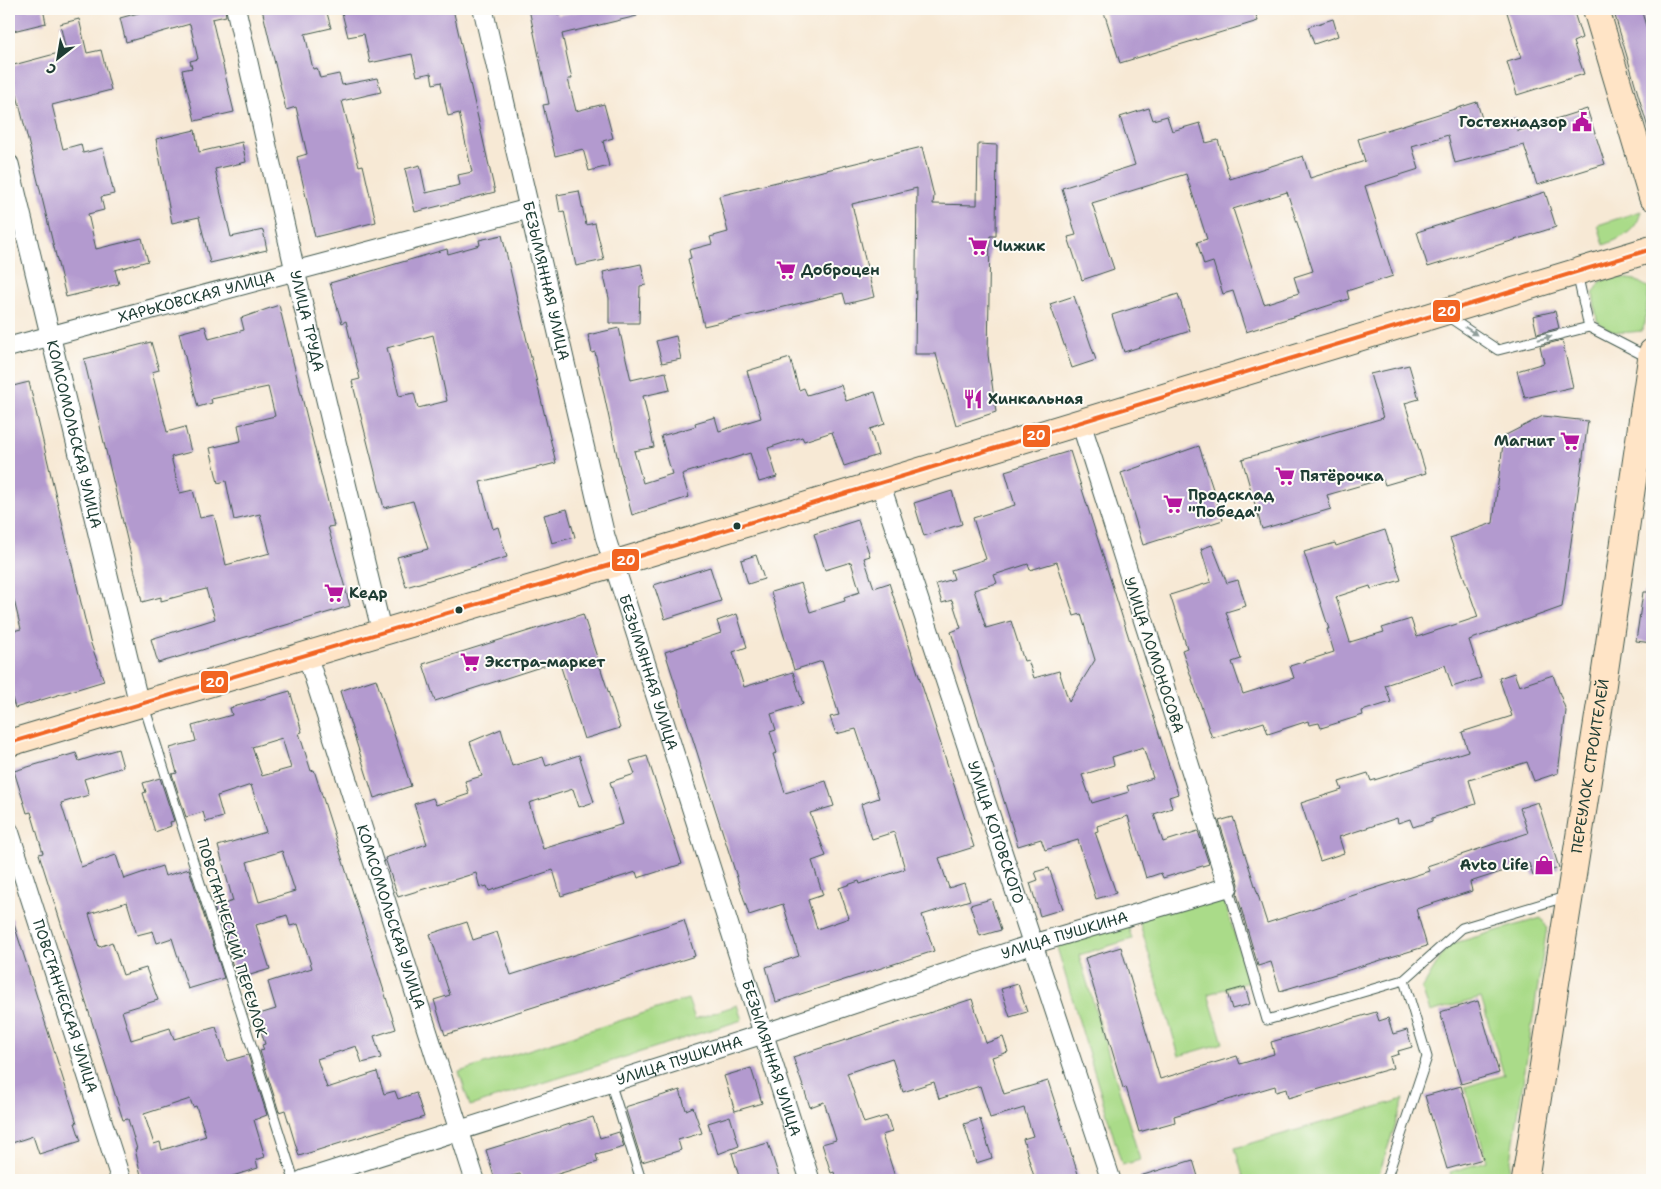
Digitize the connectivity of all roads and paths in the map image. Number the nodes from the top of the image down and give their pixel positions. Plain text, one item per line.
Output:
1 (236, 9) edge
2 (483, 9) edge
3 (1596, 9) edge
4 (9, 164) edge
5 (1652, 197) edge
6 (528, 209) junction
7 (1652, 249) edge
8 (295, 271) junction
9 (1577, 272) junction
10 (1443, 312) junction
11 (1589, 327) junction
12 (50, 336) junction
13 (9, 347) edge
14 (1652, 355) edge
15 (1081, 423) junction
16 (880, 483) junction
17 (613, 564) junction
18 (382, 633) junction
19 (307, 655) junction
20 (141, 704) junction
21 (9, 743) edge
22 (9, 831) edge
23 (1228, 887) junction
24 (1569, 896) junction
25 (1033, 944) junction
26 (1404, 980) junction
27 (763, 1034) junction
28 (610, 1082) junction
29 (459, 1130) junction
30 (121, 1180) edge
31 (294, 1180) edge
32 (303, 1180) edge
33 (475, 1180) edge
34 (641, 1180) edge
35 (810, 1180) edge
36 (1111, 1180) edge
37 (1386, 1180) edge
38 (1525, 1180) edge

1 - 8 street, УЛИЦА ТРУДА
2 - 6 street, БЕЗЫМЯННАЯ УЛИЦА
3 - 5 street
4 - 12 street, КОМСОМОЛЬСКАЯ УЛИЦА
6 - 8 street, ХАРЬКОВСКАЯ УЛИЦА
6 - 17 street, БЕЗЫМЯННАЯ УЛИЦА
7 - 9 street
8 - 12 street, ХАРЬКОВСКАЯ УЛИЦА
8 - 18 street, УЛИЦА ТРУДА
9 - 10 street
9 - 11 lane
10 -> 11 lane
10 - 15 street
11 - 14 lane
12 - 13 street, ХАРЬКОВСКАЯ УЛИЦА
12 - 20 street, КОМСОМОЛЬСКАЯ УЛИЦА
14 - 24 street, ПЕРЕУЛОК СТРОИТЕЛЕЙ
15 - 16 street
15 - 23 street, УЛИЦА ЛОМОНОСОВА
16 - 17 street
16 - 25 street, УЛИЦА КОТОВСКОГО
17 - 18 street
17 - 27 street, БЕЗЫМЯННАЯ УЛИЦА
18 - 19 street
19 - 20 street
19 - 29 street, КОМСОМОЛЬСКАЯ УЛИЦА
20 - 21 street
20 - 31 lane, ПОВСТАНЧЕСКИЙ ПЕРЕУЛОК
22 - 30 street, ПОВСТАНЧЕСКАЯ УЛИЦА
23 - 25 street, УЛИЦА ПУШКИНА
23 - 26 lane
24 - 26 lane
24 - 38 street, ПЕРЕУЛОК СТРОИТЕЛЕЙ
25 - 27 street, УЛИЦА ПУШКИНА
25 - 36 street, УЛИЦА КОТОВСКОГО
26 - 37 lane
27 - 28 street, УЛИЦА ПУШКИНА
27 - 35 street, БЕЗЫМЯННАЯ УЛИЦА
28 - 29 street, УЛИЦА ПУШКИНА
28 - 34 lane
29 - 32 street, УЛИЦА ПУШКИНА
29 - 33 street, КОМСОМОЛЬСКАЯ УЛИЦА

